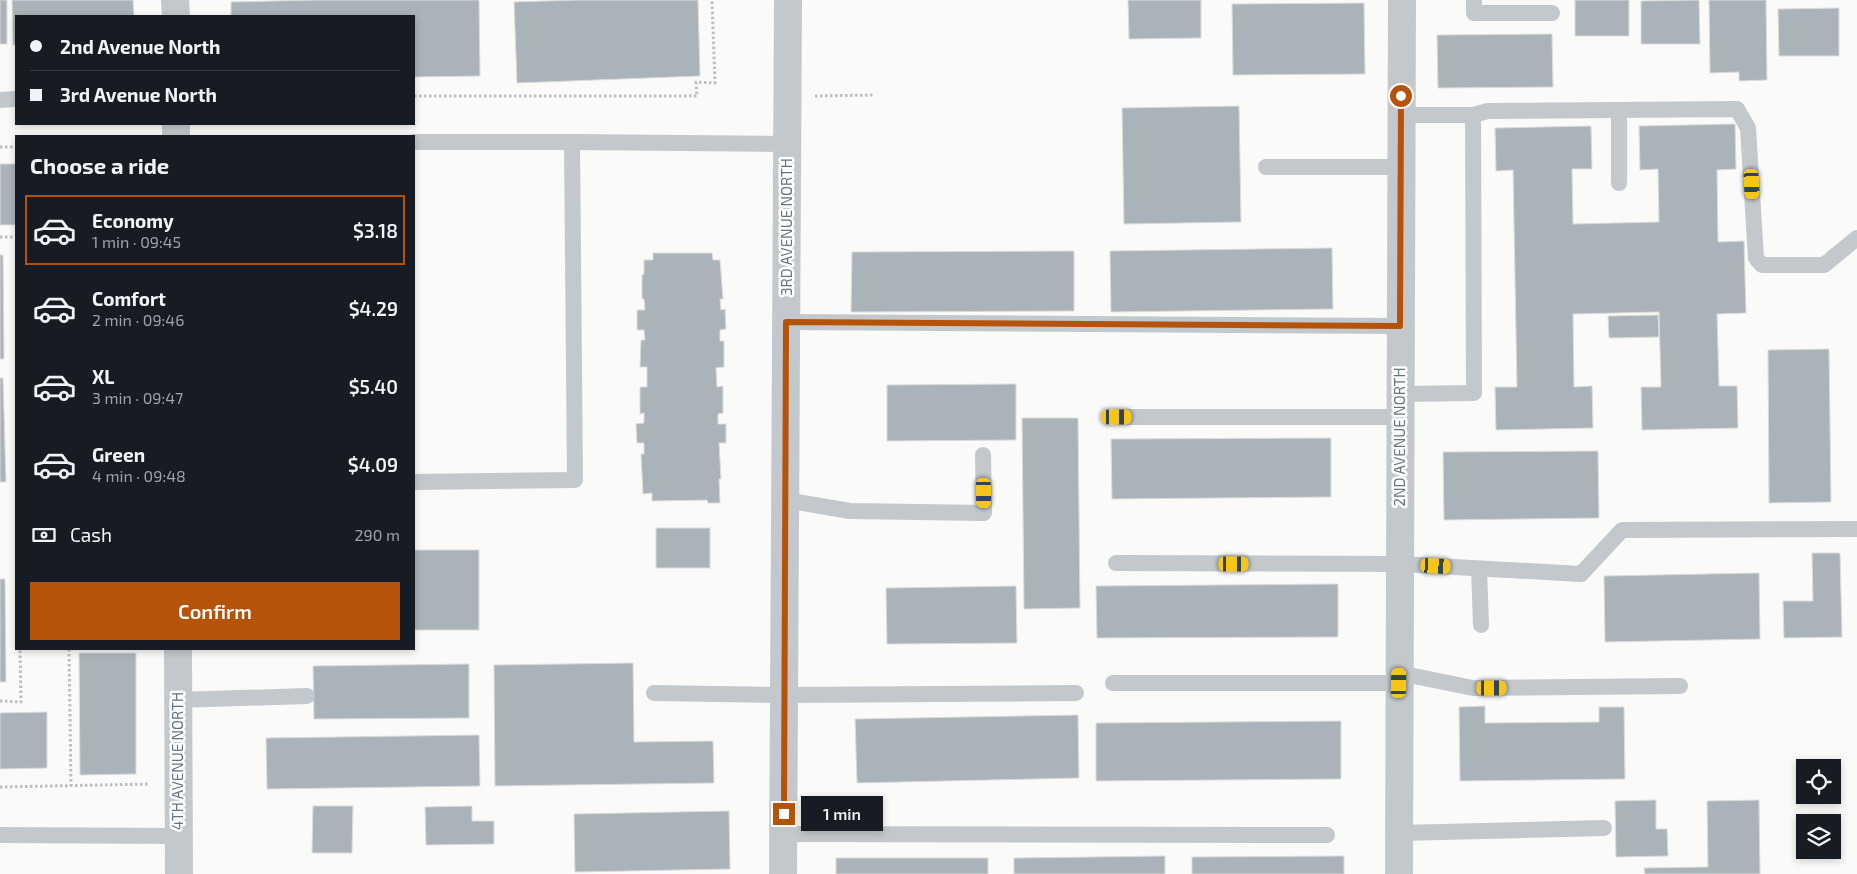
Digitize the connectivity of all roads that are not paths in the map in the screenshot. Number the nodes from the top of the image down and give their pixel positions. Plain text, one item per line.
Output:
1 (176, 0) edge
2 (788, 0) edge
3 (1402, 0) edge
4 (1474, 0) edge
5 (1552, 13) dead end
6 (176, 15) edge
7 (0, 100) edge
8 (15, 100) edge
9 (1619, 110) junction
10 (1401, 115) junction
11 (1473, 115) junction
12 (415, 142) edge
13 (572, 142) junction
14 (787, 144) junction
15 (1266, 167) dead end
16 (1400, 167) junction
17 (1619, 183) dead end
18 (1857, 238) edge
19 (786, 322) junction
20 (1400, 326) junction
21 (1400, 405) junction
22 (1117, 417) dead end
23 (983, 455) dead end
24 (415, 482) edge
25 (785, 500) junction
26 (1857, 529) edge
27 (1116, 563) dead end
28 (1400, 564) junction
29 (1479, 569) junction
30 (1481, 626) dead end
31 (178, 650) edge
32 (1399, 678) junction
33 (1113, 683) dead end
34 (1680, 686) dead end
35 (654, 693) dead end
36 (1076, 693) dead end
37 (784, 695) junction
38 (307, 696) dead end
39 (178, 700) junction
40 (1604, 828) dead end
41 (1399, 833) junction
42 (0, 834) edge
43 (783, 834) junction
44 (1326, 835) dead end
45 (178, 836) junction
46 (179, 874) edge
47 (783, 874) edge
48 (1399, 874) edge

1 - 6 street
2 - 14 street, 3RD AVENUE NORTH
3 - 10 street, 2ND AVENUE NORTH
4 - 5 lane
7 - 8 lane
9 - 11 lane
9 - 17 lane
9 - 18 lane
10 - 11 lane
10 - 16 street, 2ND AVENUE NORTH
11 - 21 lane
12 - 13 lane
13 - 14 lane
13 - 24 lane
14 - 19 street, 3RD AVENUE NORTH
15 - 16 lane
16 - 20 street, 2ND AVENUE NORTH
19 - 20 lane
19 - 25 street, 3RD AVENUE NORTH
20 - 21 street, 2ND AVENUE NORTH
21 - 22 lane
21 - 28 street, 2ND AVENUE NORTH
23 - 25 lane
25 - 37 street, 3RD AVENUE NORTH
26 - 29 lane
27 - 28 lane
28 - 29 lane
28 - 32 street, 2ND AVENUE NORTH
29 - 30 lane
31 - 39 street, 4TH AVENUE NORTH
32 - 33 lane
32 - 34 lane
32 - 41 street, 2ND AVENUE NORTH
35 - 37 lane
36 - 37 lane
37 - 43 street, 3RD AVENUE NORTH
38 - 39 lane
39 - 45 street, 4TH AVENUE NORTH
40 - 41 lane
41 - 48 street, 2ND AVENUE NORTH
42 - 45 lane
43 - 44 lane
43 - 47 street, 3RD AVENUE NORTH
45 - 46 street, 4TH AVENUE NORTH

